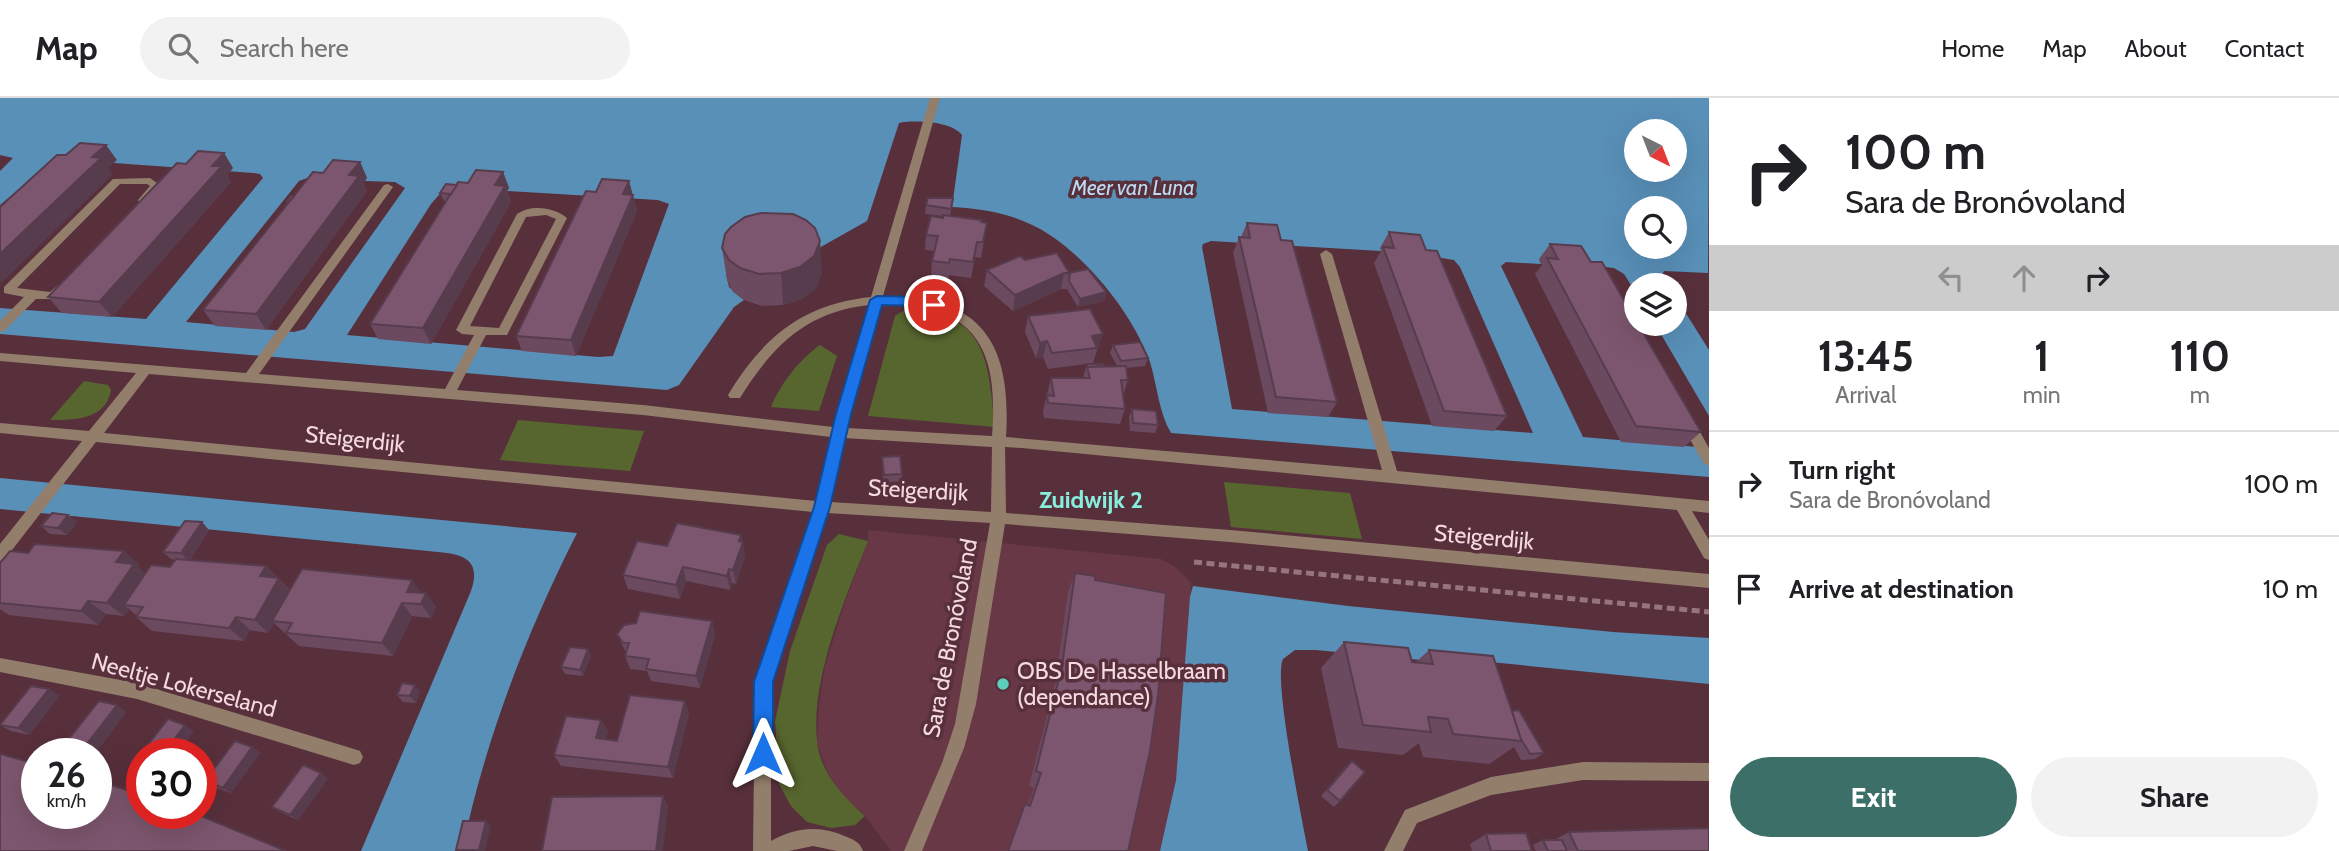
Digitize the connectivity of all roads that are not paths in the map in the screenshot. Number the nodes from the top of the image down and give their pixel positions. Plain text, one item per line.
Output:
1 (935, 98) edge
2 (388, 187) dead end
3 (137, 206) edge
4 (1326, 254) dead end
5 (72, 276) edge
6 (33, 295) junction
7 (877, 300) junction
8 (0, 328) edge
9 (482, 332) junction
10 (0, 357) edge
11 (147, 368) junction
12 (250, 377) junction
13 (449, 393) junction
14 (734, 395) dead end
15 (1682, 414) edge
16 (0, 428) edge
17 (839, 433) junction
18 (94, 436) junction
19 (999, 441) junction
20 (1709, 460) edge
21 (1392, 479) junction
22 (1682, 506) junction
23 (822, 507) junction
24 (1709, 507) edge
25 (998, 517) junction
26 (1709, 554) edge
27 (0, 555) edge
28 (1709, 581) edge
29 (0, 665) edge
30 (354, 757) dead end
31 (1709, 772) edge
32 (762, 851) edge
33 (772, 851) edge
34 (854, 851) edge
35 (913, 851) edge
36 (1394, 851) edge

1 - 7 street
2 - 12 street
3 - 6 street
4 - 21 street
5 - 6 street
6 - 8 street
7 - 14 street, Sara de Bronóvoland
7 - 17 street
7 - 19 street, Sara de Bronóvoland
9 - 9 street
9 - 13 street
10 - 11 street
11 - 12 street
11 - 18 street
12 - 13 street
13 - 17 street
15 - 20 street
16 - 18 street, Steigerdijk
17 - 19 street
17 - 23 street
18 - 23 street, Steigerdijk
18 - 27 street
19 - 21 street
19 - 25 street, Sara de Bronóvoland
21 - 22 street
22 - 24 street
22 - 26 street
23 - 25 street, Steigerdijk
23 - 32 street
25 - 28 street, Steigerdijk
25 - 35 street, Sara de Bronóvoland
29 - 30 street, Neeltje Lokerseland
31 - 36 street
33 - 34 street

